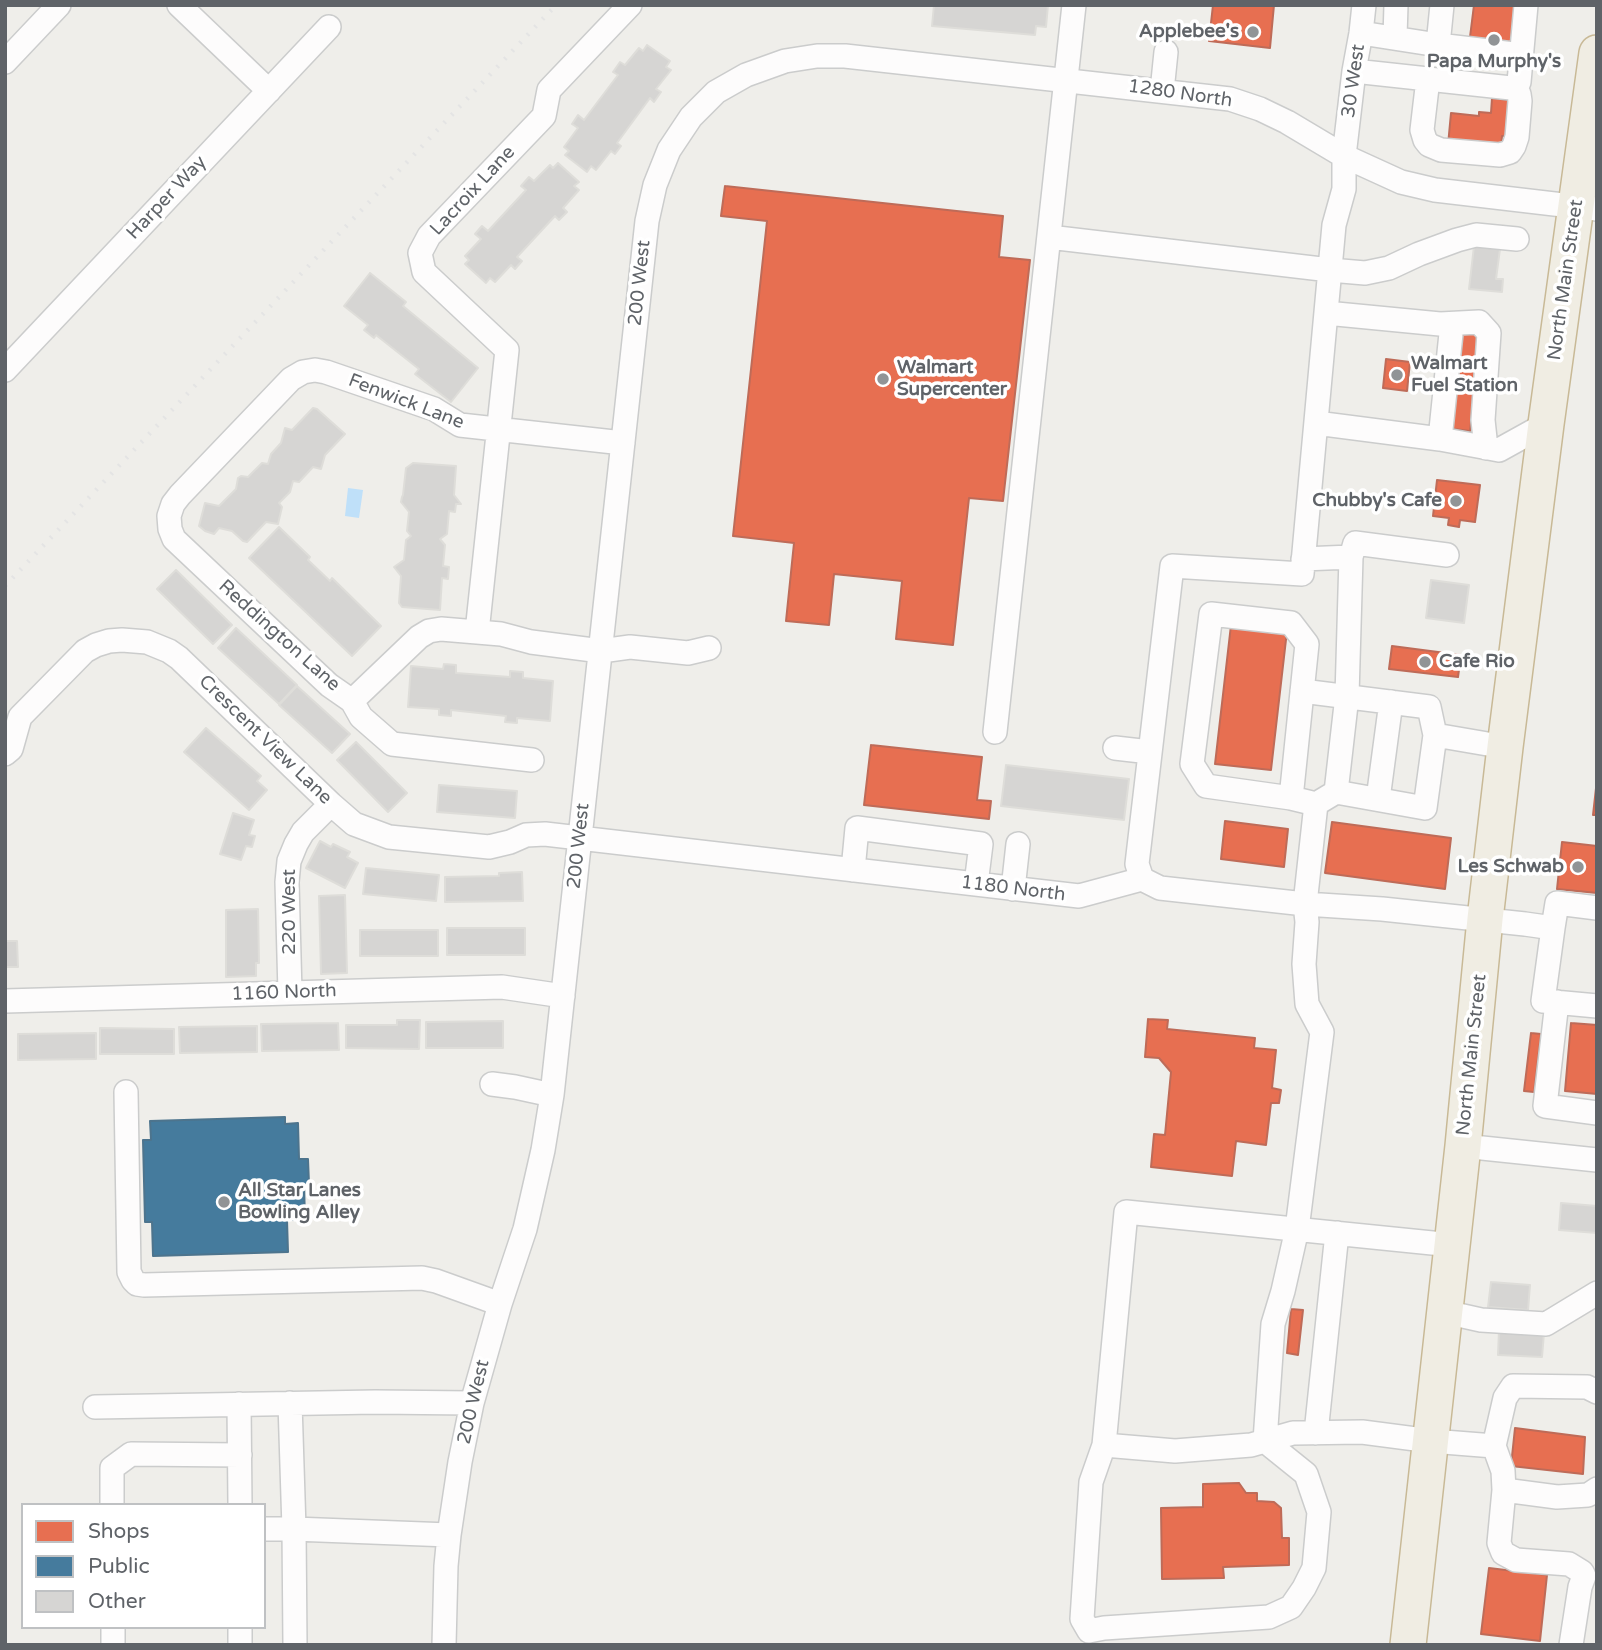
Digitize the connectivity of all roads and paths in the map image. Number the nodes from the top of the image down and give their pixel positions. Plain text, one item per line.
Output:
1 (59, 5) edge
2 (179, 5) edge
3 (630, 5) edge
4 (1074, 5) edge
5 (1364, 5) edge
6 (1396, 5) edge
7 (1443, 5) edge
8 (1526, 5) edge
9 (329, 27) dead end
10 (1361, 33) junction
11 (1395, 37) junction
12 (1438, 45) junction
13 (1166, 52) dead end
14 (1597, 53) edge
15 (1522, 55) junction
16 (5, 62) edge
17 (1354, 71) junction
18 (746, 75) joint
19 (1428, 79) junction
20 (1067, 81) junction
21 (1511, 88) junction
22 (269, 91) junction
23 (1162, 91) junction
24 (1344, 156) junction
25 (1587, 208) edge
26 (1049, 237) junction
27 (1517, 239) dead end
28 (1330, 270) junction
29 (1326, 313) junction
30 (1452, 324) junction
31 (5, 370) edge
32 (1316, 424) junction
33 (1545, 424) junction
34 (500, 430) junction
35 (1440, 439) junction
36 (623, 443) junction
37 (1486, 449) junction
38 (169, 516) joint
39 (1447, 555) dead end
40 (1351, 557) junction
41 (1303, 559) junction
42 (477, 632) junction
43 (709, 648) dead end
44 (601, 651) junction
45 (1302, 691) junction
46 (1348, 696) junction
47 (352, 701) junction
48 (1391, 702) junction
49 (995, 732) dead end
50 (1435, 736) junction
51 (1505, 747) junction
52 (1115, 748) dead end
53 (1150, 752) junction
54 (5, 754) edge
55 (532, 761) dead end
56 (1336, 792) junction
57 (1291, 799) junction
58 (1378, 799) junction
59 (331, 804) junction
60 (1316, 804) junction
61 (580, 838) junction
62 (1018, 844) dead end
63 (853, 870) junction
64 (1142, 879) junction
65 (976, 884) junction
66 (1013, 889) junction
67 (1305, 904) junction
68 (1597, 908) edge
69 (1486, 919) junction
70 (1553, 928) junction
71 (290, 993) junction
72 (563, 996) junction
73 (5, 1001) edge
74 (1557, 1002) junction
75 (1597, 1006) edge
76 (492, 1084) dead end
77 (126, 1092) dead end
78 (552, 1095) junction
79 (1597, 1113) edge
80 (1463, 1146) junction
81 (1597, 1160) edge
82 (1297, 1229) junction
83 (1337, 1233) junction
84 (1452, 1245) junction
85 (1597, 1293) edge
86 (500, 1304) junction
87 (1445, 1312) junction
88 (1597, 1392) edge
89 (290, 1403) junction
90 (472, 1403) junction
91 (239, 1404) junction
92 (95, 1407) dead end
93 (1316, 1433) junction
94 (1265, 1441) junction
95 (1431, 1441) junction
96 (1104, 1445) junction
97 (1494, 1446) junction
98 (240, 1455) junction
99 (1597, 1489) edge
100 (1504, 1490) junction
101 (112, 1503) edge
102 (240, 1503) edge
103 (294, 1529) junction
104 (266, 1530) edge
105 (449, 1535) junction
106 (295, 1645) edge
107 (444, 1645) edge
108 (1408, 1645) edge
109 (1571, 1645) edge

1 - 16 street
2 - 22 street
3 - 34 street, Lacroix Lane
4 - 20 street
5 - 10 street, 30 West
6 - 11 street
7 - 12 street
8 - 15 street
9 - 22 street, Harper Way
10 - 11 street
10 - 17 street, 30 West
11 - 12 street
12 - 15 street
13 - 23 street
14 - 25 highway, North Main Street
15 - 21 street
17 - 19 street
17 - 24 street, 30 West
18 - 20 street, 1280 North
18 - 36 street, 200 West
19 - 21 street
19 - 21 street
20 - 23 street, 1280 North
20 - 26 street
22 - 31 street, Harper Way
23 - 24 street, 1280 North
24 - 25 street, 1280 North
24 - 28 street, 30 West
25 - 33 highway, North Main Street
26 - 28 street
26 - 49 street
27 - 28 street
28 - 29 street, 30 West
29 - 30 street
29 - 32 street, 30 West
30 - 35 street
30 - 37 street
32 - 35 street
32 - 41 street, 30 West
33 - 37 street
33 - 51 highway, North Main Street
34 - 36 street, Fenwick Lane
34 - 38 street, Fenwick Lane
34 - 42 street, Lacroix Lane
35 - 37 street
36 - 44 street, 200 West
38 - 47 street, Reddington Lane
39 - 40 street
40 - 41 street
40 - 46 street
41 - 53 street
42 - 44 street, Reddington Lane
42 - 47 street, Reddington Lane
43 - 44 street, Reddington Lane
44 - 61 street, 200 West
45 - 46 street
45 - 57 street
45 - 57 street
46 - 48 street
46 - 56 street
47 - 55 street
48 - 50 street
48 - 58 street
50 - 51 street
50 - 58 street
51 - 69 highway, North Main Street
52 - 53 street
53 - 64 street
54 - 59 street, Crescent View Lane
56 - 58 street
56 - 60 street
57 - 60 street
59 - 61 street, Crescent View Lane
59 - 71 street, 220 West
60 - 67 street
61 - 63 street, 1180 North
61 - 72 street, 200 West
62 - 66 street
63 - 65 street, 1180 North
63 - 65 street
64 - 66 street, 1180 North
64 - 67 street
65 - 66 street, 1180 North
67 - 69 street
67 - 82 street
68 - 70 street
69 - 70 street
69 - 80 highway, North Main Street
70 - 74 street
71 - 72 street, 1160 North
71 - 73 street, 1160 North
72 - 78 street, 200 West
74 - 75 street
74 - 79 street
76 - 78 street
77 - 86 street
78 - 86 street, 200 West
80 - 81 street
80 - 84 highway, North Main Street
82 - 83 street
82 - 94 street
82 - 96 street
83 - 84 street
83 - 93 street
84 - 87 highway, North Main Street
85 - 87 street
86 - 90 street, 200 West
87 - 95 highway, North Main Street
88 - 97 street
89 - 90 street
89 - 91 street
89 - 103 street
90 - 105 street, 200 West
91 - 92 street
91 - 98 street
93 - 94 street
93 - 95 street
94 - 96 street
94 - 96 street
95 - 97 street
95 - 108 highway, North Main Street
97 - 100 street
98 - 101 street
98 - 102 street
99 - 100 street
100 - 109 street
103 - 104 street
103 - 105 street
103 - 106 street
105 - 107 street, 200 West

